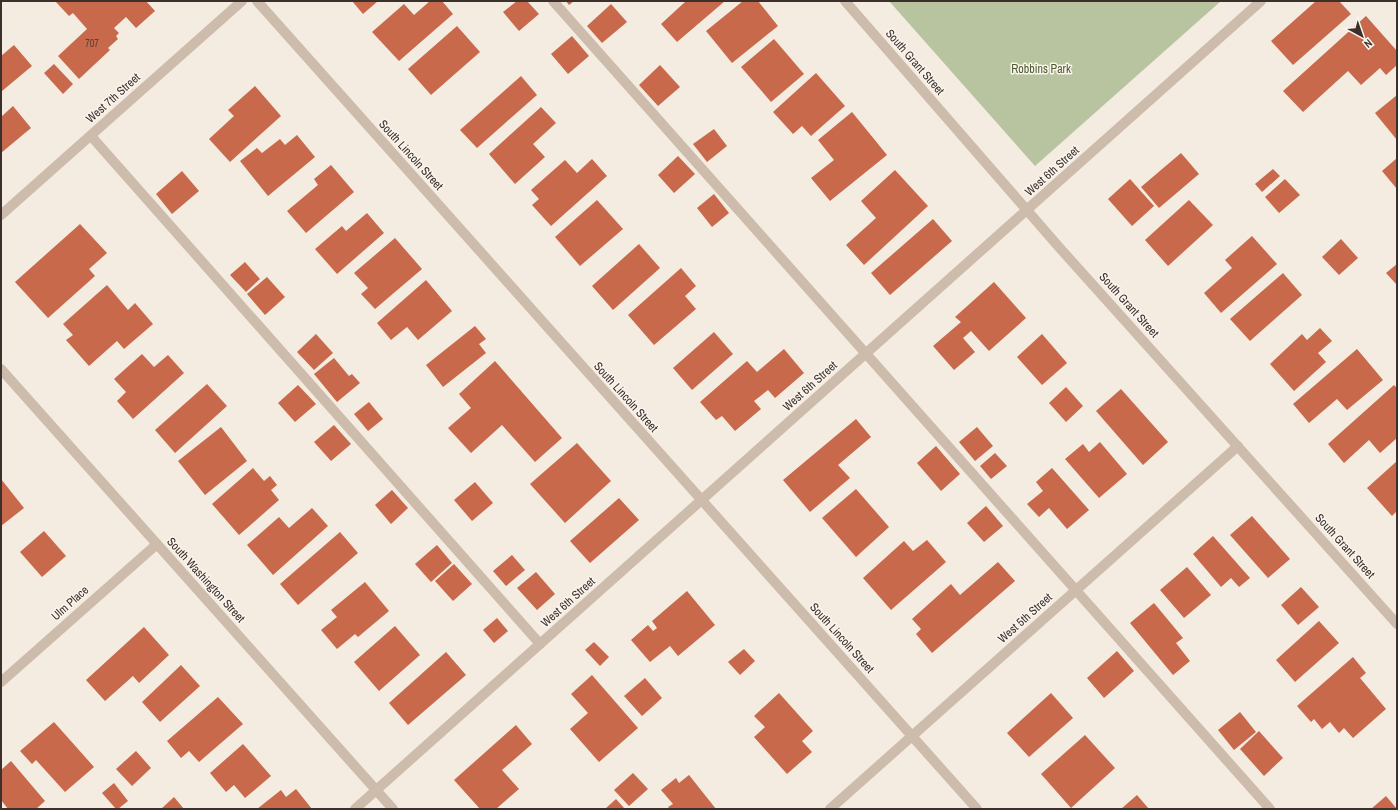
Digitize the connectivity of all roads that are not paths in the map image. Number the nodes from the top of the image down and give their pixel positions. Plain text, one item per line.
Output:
1 (242, 1) edge
2 (257, 1) edge
3 (553, 1) edge
4 (844, 1) edge
5 (1261, 1) edge
6 (91, 136) junction
7 (1028, 209) junction
8 (1, 215) edge
9 (866, 354) junction
10 (1, 369) edge
11 (1238, 446) junction
12 (701, 500) junction
13 (157, 544) junction
14 (1076, 590) junction
15 (1397, 624) edge
16 (540, 644) junction
17 (1, 682) edge
18 (912, 736) junction
19 (376, 790) junction
20 (355, 809) edge
21 (392, 809) edge
22 (830, 809) edge
23 (977, 809) edge
24 (1270, 809) edge

1 - 6 street, West 7th Street
2 - 12 street, South Lincoln Street
3 - 9 street
4 - 7 street, South Grant Street
5 - 7 street, West 6th Street
6 - 8 street, West 7th Street
6 - 16 street
7 - 9 street, West 6th Street
7 - 11 street, South Grant Street
9 - 12 street, West 6th Street
9 - 14 street
10 - 13 street, South Washington Street
11 - 14 street, West 5th Street
11 - 15 street, South Grant Street
12 - 16 street, West 6th Street
12 - 18 street, South Lincoln Street
13 - 17 street, Ulm Place
13 - 19 street, South Washington Street
14 - 18 street, West 5th Street
14 - 24 street
16 - 19 street, West 6th Street
18 - 22 street, West 5th Street
18 - 23 street, South Lincoln Street
19 - 20 street, West 6th Street
19 - 21 street, South Washington Street

